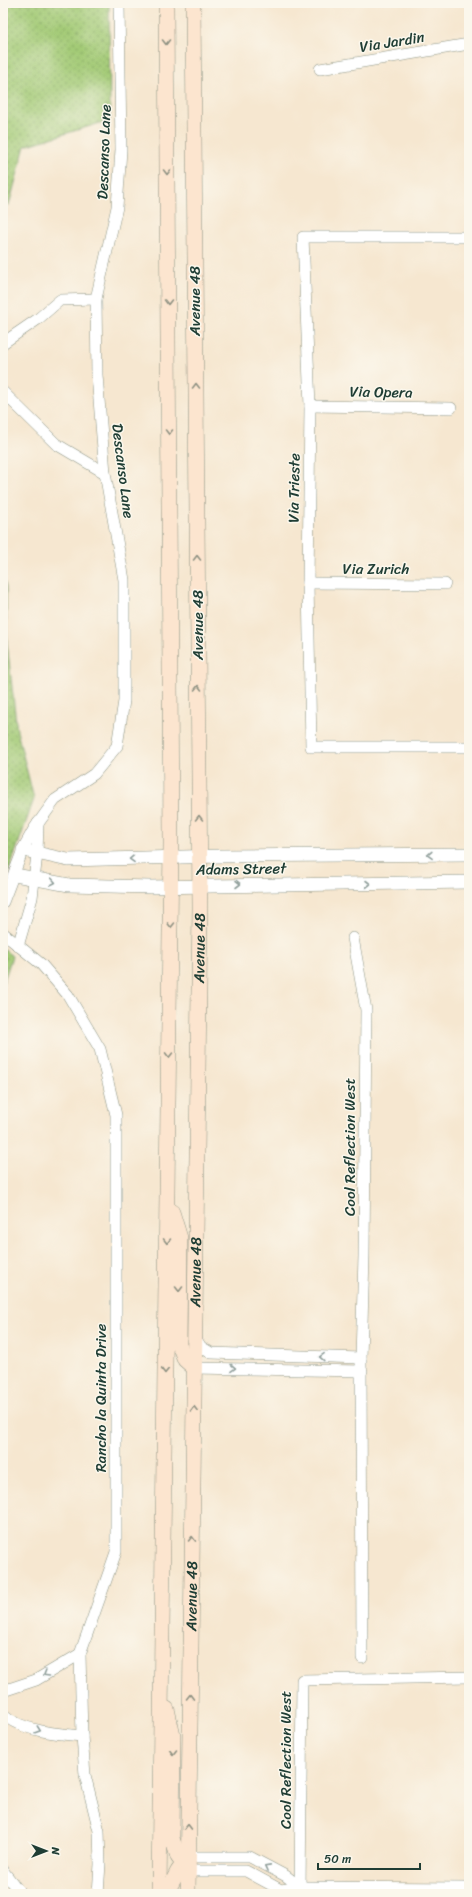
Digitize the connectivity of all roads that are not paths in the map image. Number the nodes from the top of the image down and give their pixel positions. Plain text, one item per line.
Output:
1 (119, 3) edge
2 (166, 3) edge
3 (193, 3) edge
4 (469, 44) edge
5 (320, 69) dead end
6 (469, 237) edge
7 (96, 299) junction
8 (3, 343) edge
9 (3, 392) edge
10 (310, 406) junction
11 (451, 408) dead end
12 (105, 473) junction
13 (308, 583) junction
14 (445, 584) dead end
15 (469, 747) edge
16 (38, 822) junction
17 (23, 850) junction
18 (37, 854) junction
19 (469, 854) edge
20 (200, 857) junction
21 (171, 858) junction
22 (15, 875) junction
23 (35, 879) junction
24 (469, 882) edge
25 (200, 885) junction
26 (171, 886) junction
27 (3, 902) edge
28 (3, 933) edge
29 (353, 938) dead end
30 (18, 946) junction
31 (168, 1196) junction
32 (194, 1336) junction
33 (361, 1358) junction
34 (194, 1368) junction
35 (362, 1371) junction
36 (80, 1654) junction
37 (362, 1658) dead end
38 (469, 1677) edge
39 (161, 1687) junction
40 (3, 1691) edge
41 (3, 1714) edge
42 (82, 1736) junction
43 (186, 1864) junction
44 (3, 1871) edge
45 (469, 1888) edge
46 (300, 1891) edge
47 (21, 1894) edge
48 (98, 1894) edge
49 (159, 1894) edge
50 (166, 1894) edge
51 (188, 1894) edge

1 - 7 street, Descanso Lane
2 -> 21 main road, Avenue 48
20 -> 3 main road, Avenue 48
4 - 5 street, Via Jardin
6 - 10 street, Via Trieste
7 - 8 street
7 - 12 street, Descanso Lane
9 - 12 street
10 - 11 street, Via Opera
10 - 13 street, Via Trieste
12 - 16 street, Descanso Lane
13 - 14 street, Via Zurich
13 - 15 street, Via Trieste
16 - 17 street, Descanso Lane
16 - 18 street
17 - 18 street, Adams Street
17 - 22 street, Descanso Lane
21 -> 18 street, Adams Street
18 - 23 street
19 -> 20 street, Adams Street
20 - 21 street, Adams Street
20 - 25 main road, Avenue 48
21 - 26 main road, Avenue 48
22 - 23 street, Adams Street
22 - 27 street, Descanso Lane
23 -> 26 street, Adams Street
23 - 30 street
25 -> 24 street, Adams Street
25 - 26 street, Adams Street
25 - 32 main road, Avenue 48
26 -> 31 main road, Avenue 48
28 - 30 street, Rancho la Quinta Drive
29 - 33 street, Cool Reflection West
30 - 36 street, Rancho la Quinta Drive
31 -> 34 main road
31 -> 39 main road, Avenue 48
33 -> 32 street
32 - 34 main road, Avenue 48
33 - 35 street, Cool Reflection West
34 -> 35 street
43 -> 34 main road, Avenue 48
35 - 37 street, Cool Reflection West
36 -> 40 street
36 - 42 street, Rancho la Quinta Drive
38 - 46 street, Cool Reflection West
39 -> 43 main road
39 - 49 main road, Avenue 48
41 -> 42 street
42 - 48 street, Rancho la Quinta Drive
43 - 46 street
43 - 50 main road
43 - 51 main road, Avenue 48
44 - 47 street
45 - 46 street

